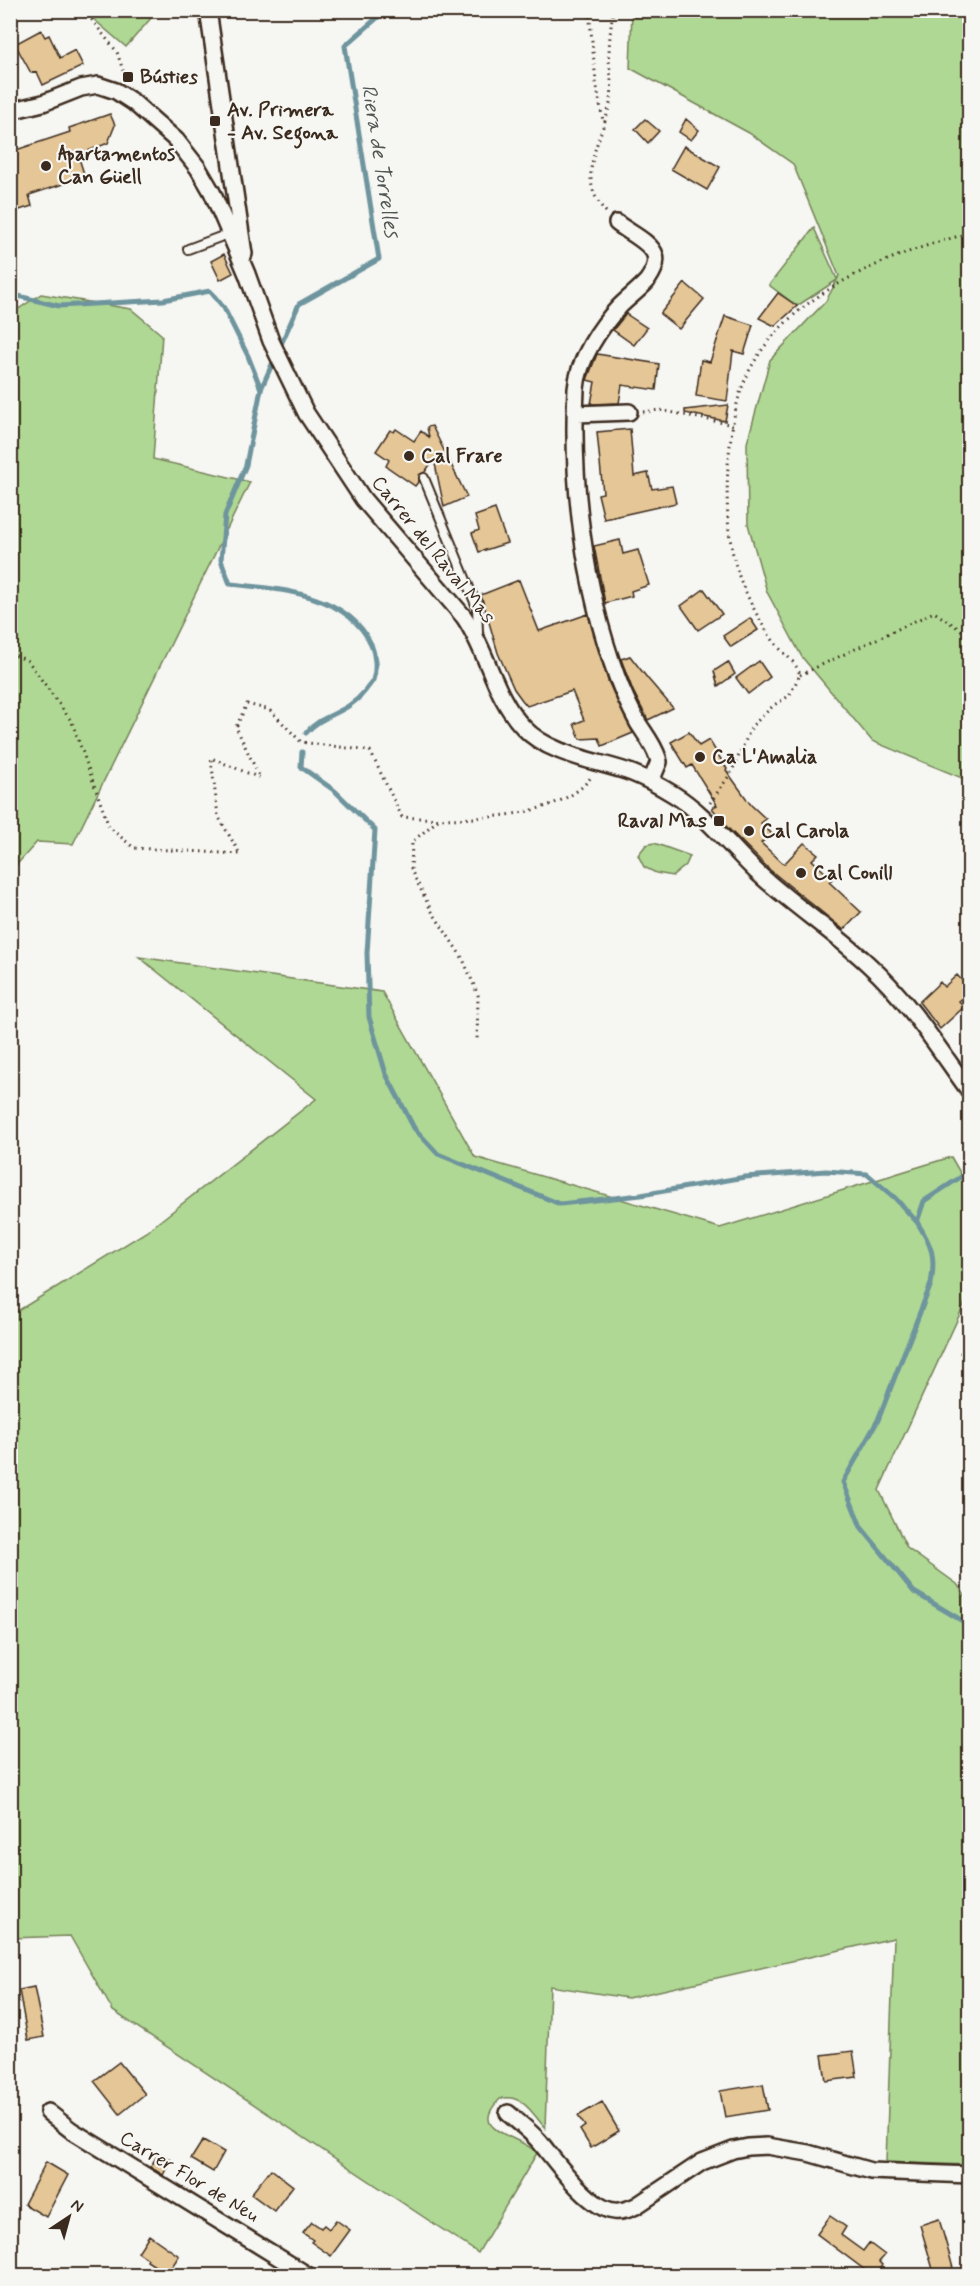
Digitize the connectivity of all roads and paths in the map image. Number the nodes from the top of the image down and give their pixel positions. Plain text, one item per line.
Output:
1 (84, 10) edge
2 (208, 10) edge
3 (589, 10) edge
4 (613, 10) edge
5 (133, 102) junction
6 (10, 111) edge
7 (603, 123) junction
8 (618, 223) joint
9 (228, 234) junction
10 (969, 234) edge
11 (188, 249) dead end
12 (247, 274) junction
13 (629, 412) joint
14 (576, 414) junction
15 (733, 425) junction
16 (424, 478) dead end
17 (969, 636) edge
18 (478, 637) junction
19 (10, 653) edge
20 (800, 675) junction
21 (601, 764) junction
22 (651, 781) junction
23 (701, 815) junction
24 (438, 820) junction
25 (477, 1042) dead end
26 (969, 1092) edge
27 (960, 1352) dead end
28 (969, 1357) edge
29 (48, 2112) dead end
30 (508, 2113) dead end
31 (969, 2175) edge
32 (309, 2276) edge

1 - 5 path
2 - 12 street
3 - 7 path
4 - 7 path
5 - 6 street
5 - 9 street
7 - 8 path
8 - 14 street
9 - 11 lane
9 - 12 street
10 - 15 path
12 - 18 street, Carrer del Raval Mas
13 - 14 street
13 - 15 path
14 - 22 street
15 - 20 path
16 - 18 lane
17 - 20 path
18 - 21 street, Carrer del Raval Mas
19 - 24 path
20 - 23 path
21 - 22 street, Carrer del Raval Mas
21 - 24 path
22 - 23 street, Carrer del Raval Mas
23 - 26 street, Carrer del Raval Mas
24 - 25 path
27 - 28 path
29 - 32 street, Carrer Flor de Neu
30 - 31 street

